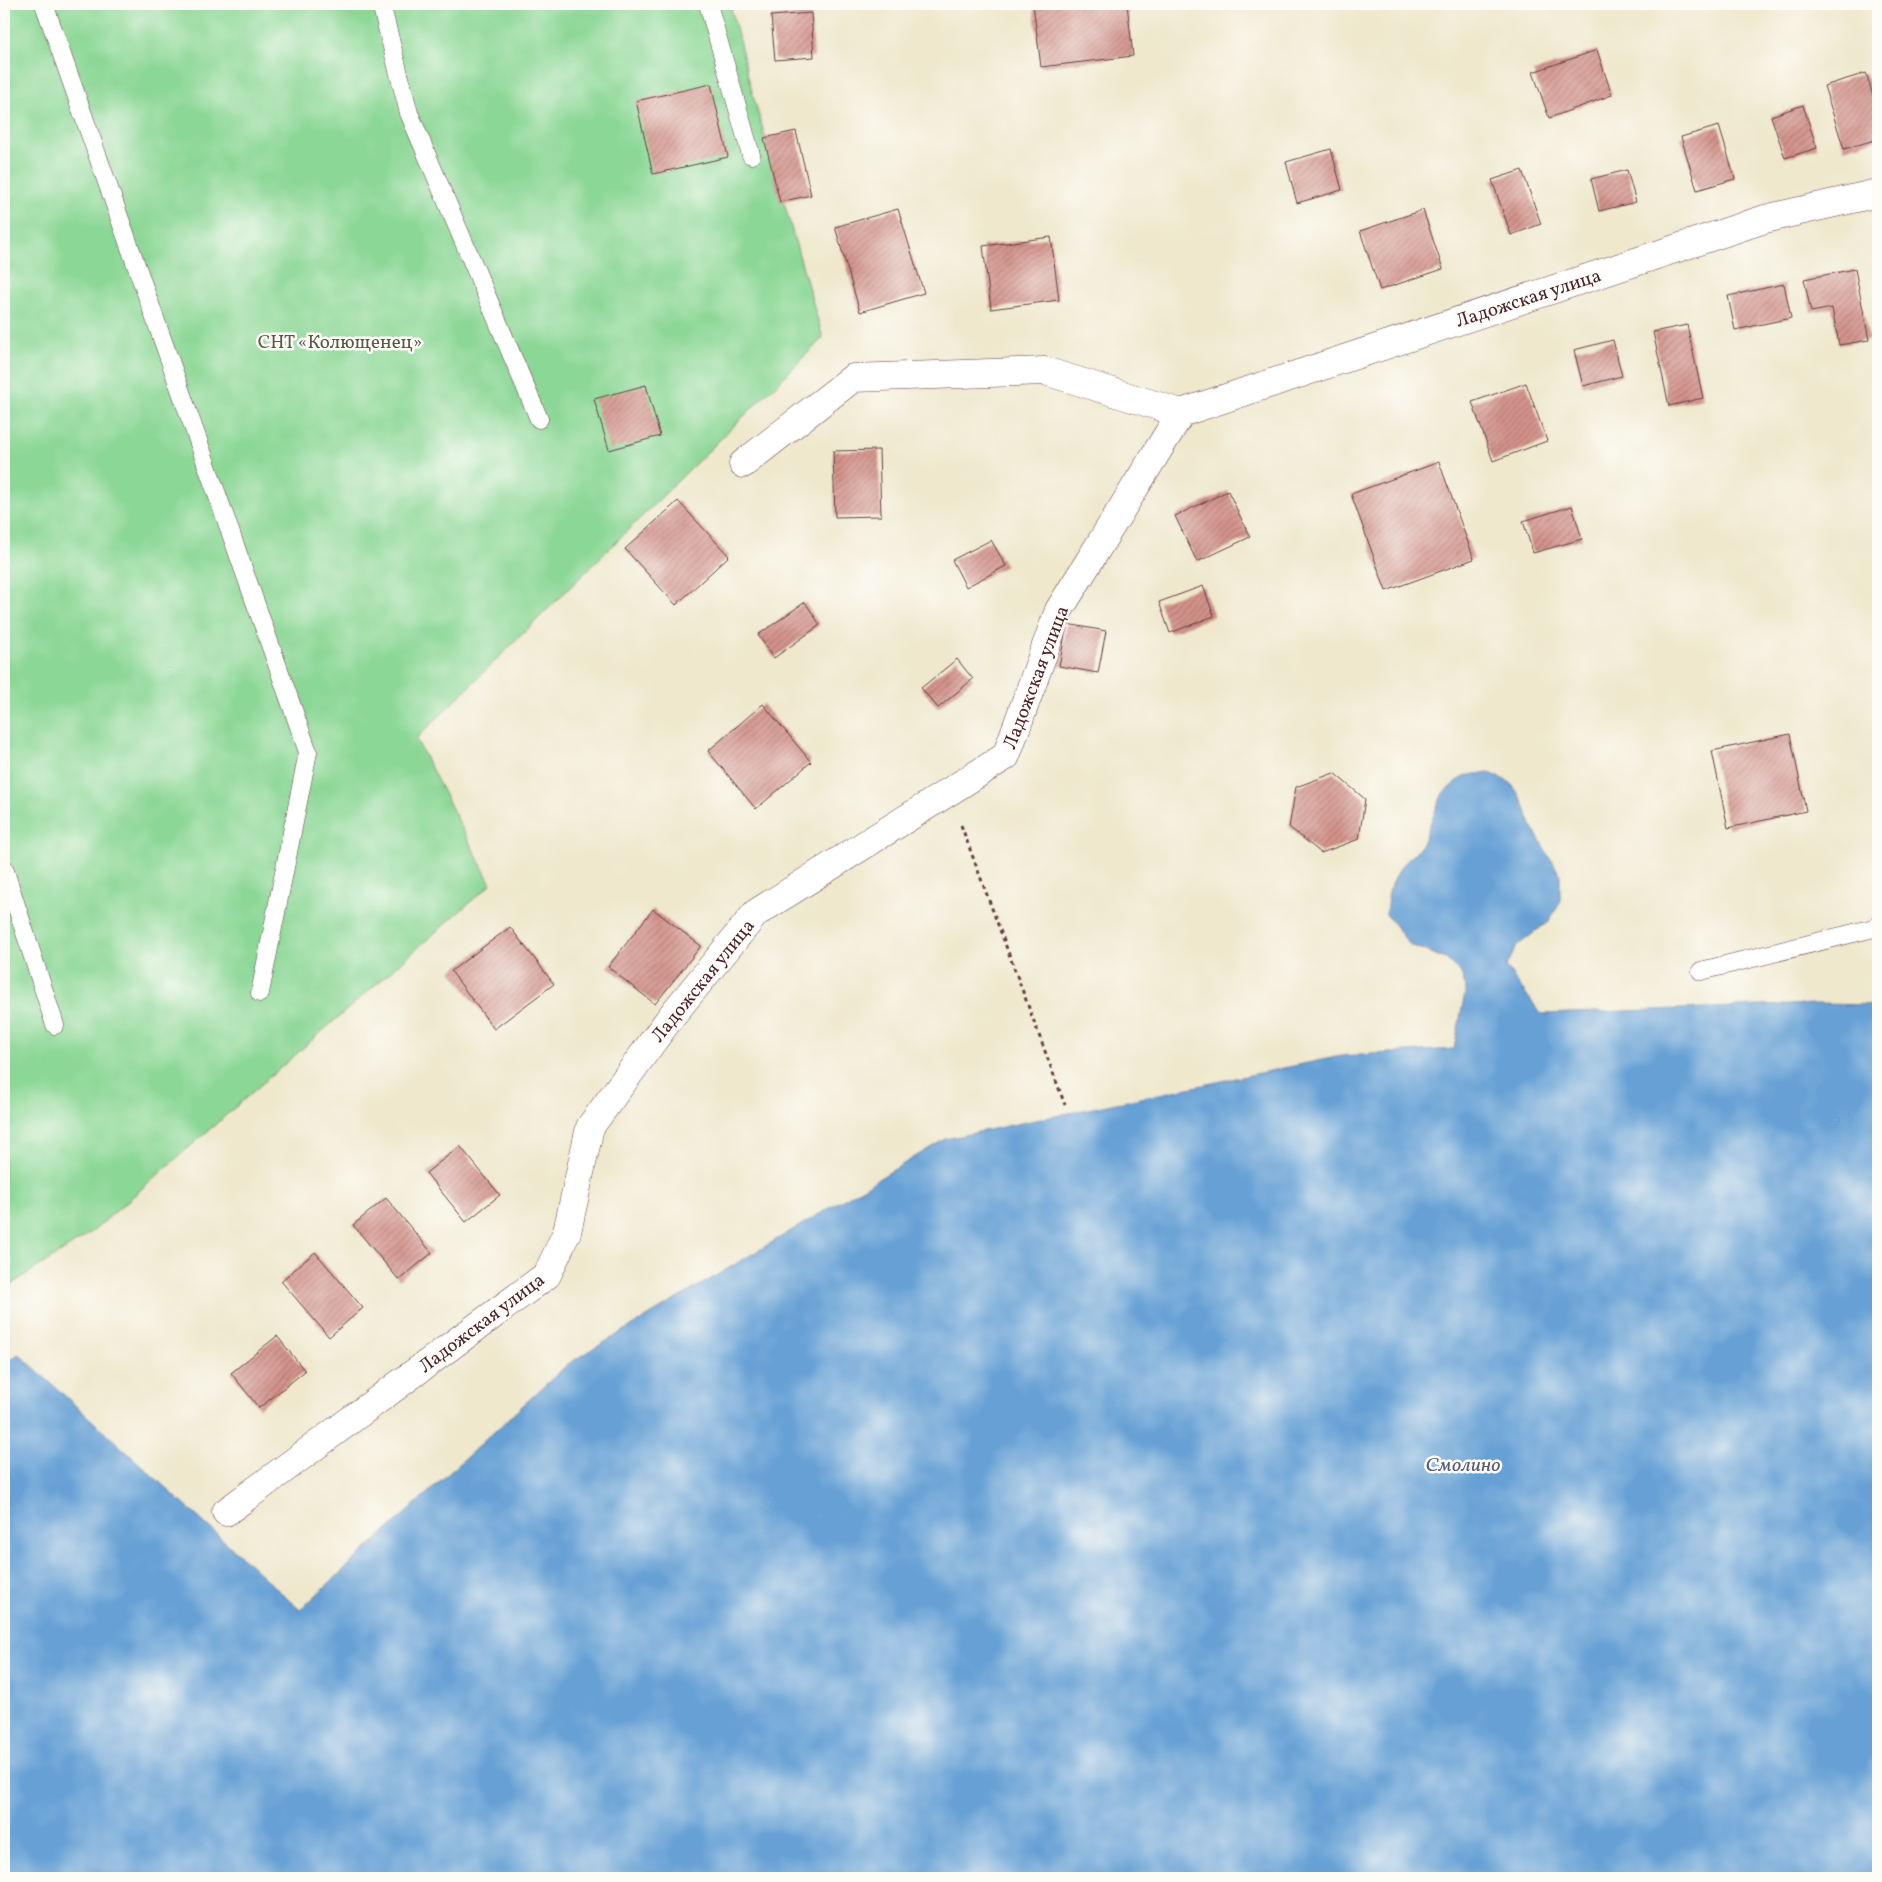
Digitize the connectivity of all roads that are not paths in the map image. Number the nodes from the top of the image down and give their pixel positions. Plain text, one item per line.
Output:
1 (44, 4) edge
2 (381, 4) edge
3 (708, 4) edge
4 (751, 155) dead end
5 (1878, 193) edge
6 (1181, 413) junction
7 (539, 418) dead end
8 (743, 464) dead end
9 (4, 868) edge
10 (1878, 927) edge
11 (1701, 970) dead end
12 (260, 993) dead end
13 (55, 1025) dead end
14 (226, 1512) dead end

1 - 12 lane
2 - 7 lane
3 - 4 lane
5 - 6 street, Ладожская улица
6 - 8 street
6 - 14 street, Ладожская улица
9 - 13 lane
10 - 11 lane

